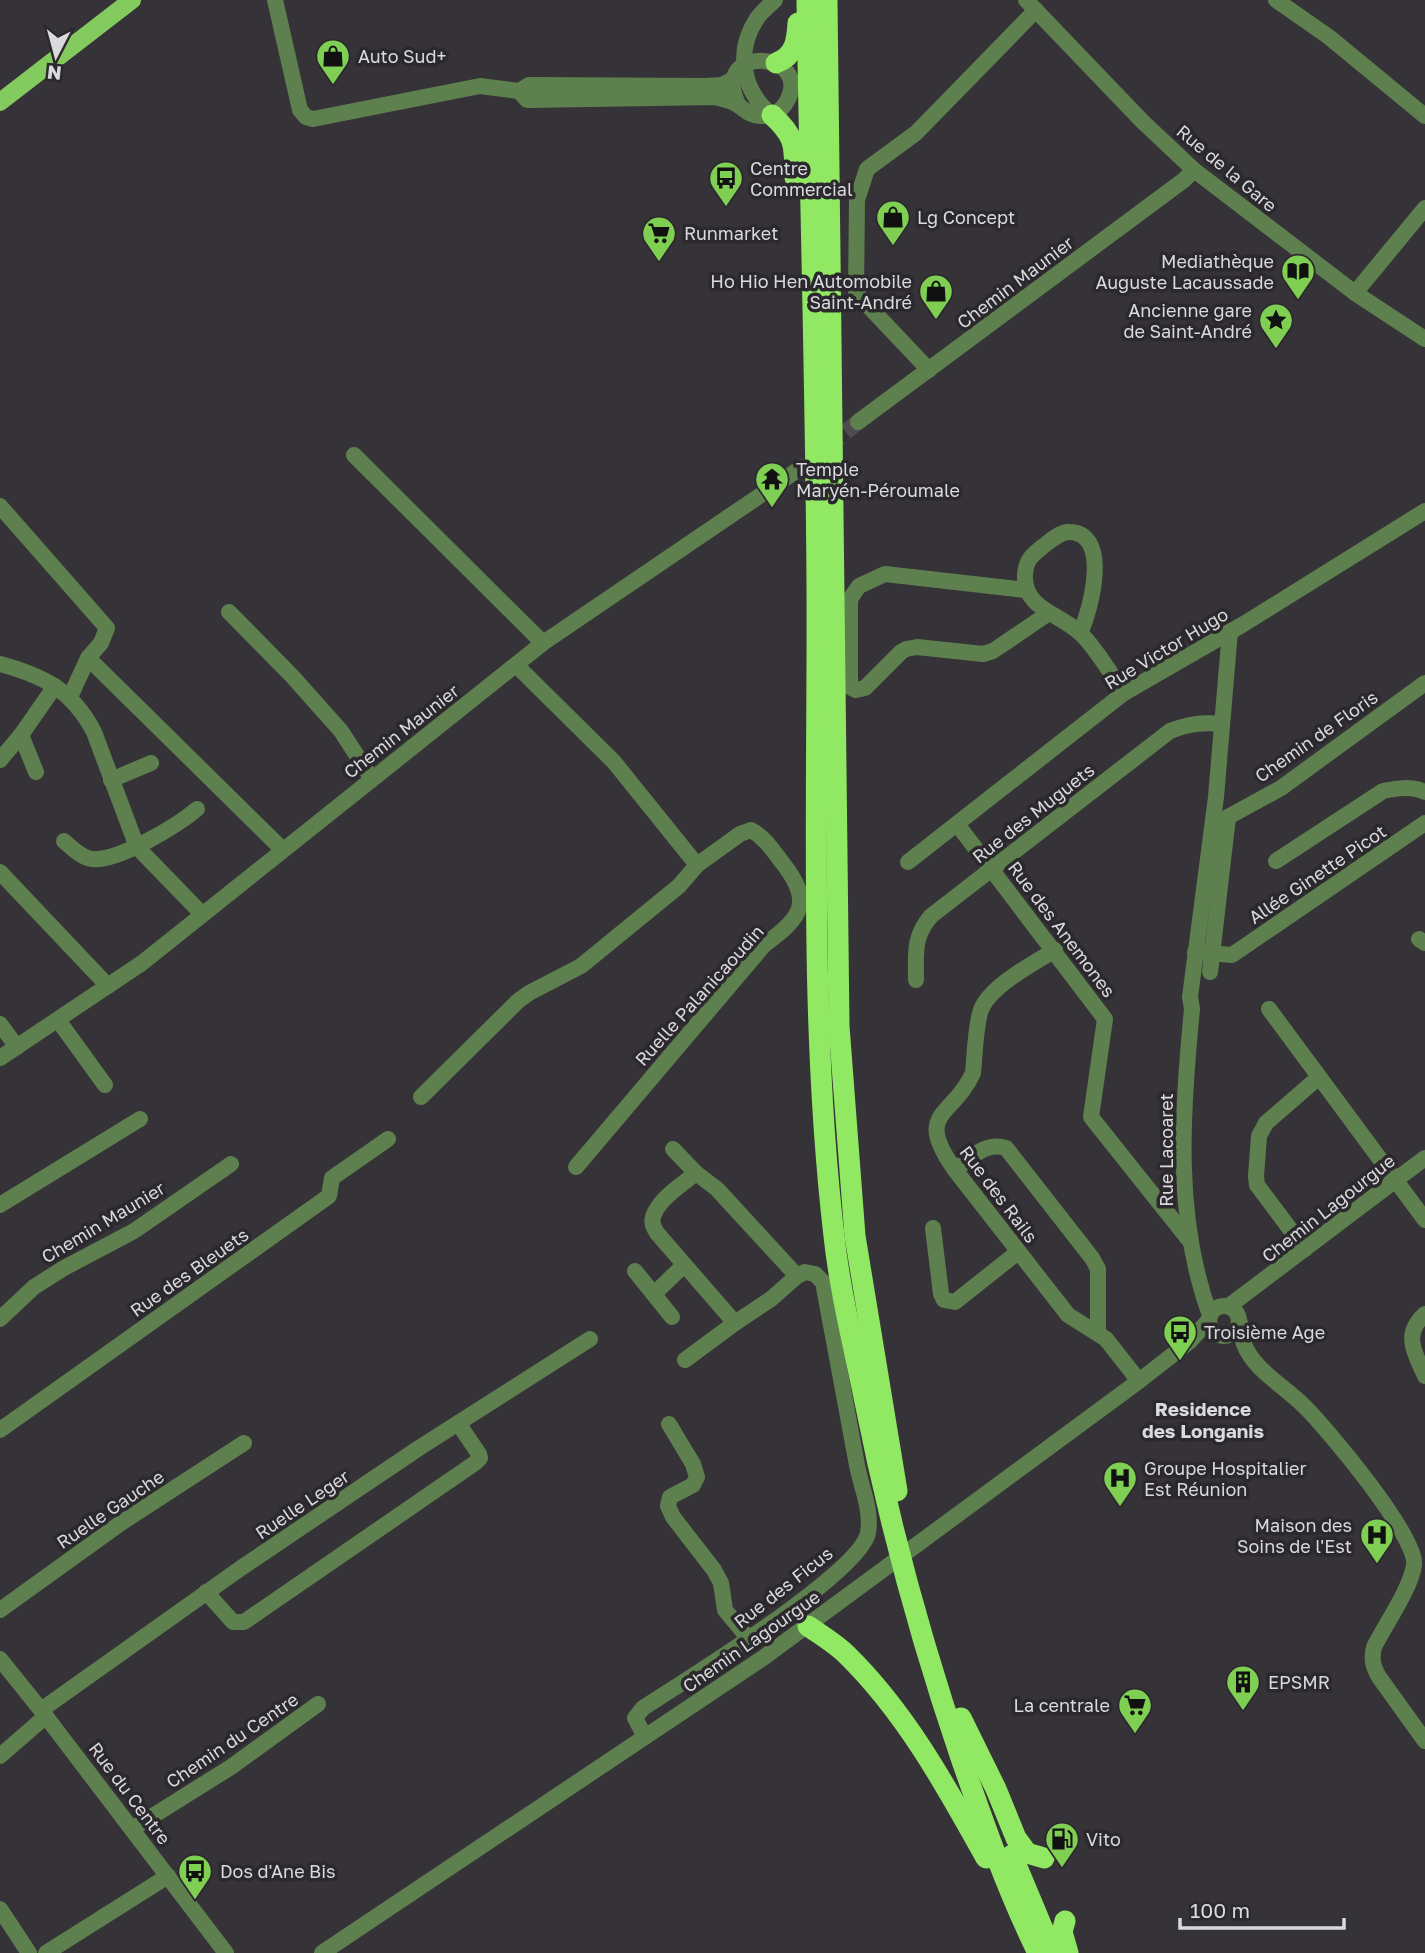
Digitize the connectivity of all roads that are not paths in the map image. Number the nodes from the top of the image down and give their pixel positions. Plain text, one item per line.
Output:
1 (132, 0) edge
2 (275, 0) edge
3 (775, 0) edge
4 (800, 0) edge
5 (807, 0) edge
6 (827, 0) edge
7 (838, 0) edge
8 (1276, 0) edge
9 (1031, 5) edge
10 (776, 63) junction
11 (745, 65) junction
12 (734, 79) junction
13 (519, 91) junction
14 (0, 102) edge
15 (738, 104) junction
16 (772, 115) junction
17 (1425, 116) edge
18 (829, 158) junction
19 (1194, 170) junction
20 (1425, 208) edge
21 (1355, 293) junction
22 (1425, 339) edge
23 (929, 370) junction
24 (814, 416) junction
25 (858, 422) tunnel mouth
26 (354, 455) dead end
27 (802, 467) dead end
28 (0, 506) edge
29 (1425, 511) edge
30 (1026, 590) junction
31 (229, 612) dead end
32 (1049, 613) junction
33 (1230, 631) junction
34 (1080, 633) junction
35 (543, 643) junction
36 (1201, 648) junction
37 (88, 658) junction
38 (1227, 658) junction
39 (0, 664) edge
40 (516, 665) junction
41 (1425, 683) edge
42 (55, 686) junction
43 (1124, 693) junction
44 (70, 697) junction
45 (1222, 724) junction
46 (21, 735) junction
47 (0, 760) edge
48 (151, 763) dead end
49 (36, 772) dead end
50 (372, 779) junction
51 (111, 780) junction
52 (1425, 792) edge
53 (1216, 797) junction
54 (197, 809) dead end
55 (1227, 817) junction
56 (1425, 823) edge
57 (957, 824) junction
58 (64, 841) dead end
59 (137, 847) junction
60 (283, 849) junction
61 (1276, 860) dead end
62 (908, 862) dead end
63 (697, 865) junction
64 (993, 868) junction
65 (0, 872) edge
66 (202, 914) junction
67 (1055, 950) junction
68 (1195, 951) junction
69 (1212, 953) junction
70 (1232, 955) junction
71 (1210, 972) junction
72 (916, 980) dead end
73 (108, 986) junction
74 (1269, 1009) dead end
75 (1192, 1010) junction
76 (58, 1020) junction
77 (0, 1024) edge
78 (17, 1047) junction
79 (0, 1058) edge
80 (1319, 1077) junction
81 (105, 1085) dead end
82 (421, 1097) dead end
83 (140, 1119) dead end
84 (388, 1139) dead end
85 (673, 1149) dead end
86 (1425, 1158) edge
87 (231, 1164) dead end
88 (576, 1167) dead end
89 (955, 1170) junction
90 (696, 1173) junction
91 (1395, 1181) junction
92 (0, 1205) edge
93 (1425, 1220) edge
94 (933, 1228) dead end
95 (1190, 1242) junction
96 (1304, 1249) junction
97 (1018, 1252) junction
98 (684, 1265) junction
99 (635, 1271) dead end
100 (797, 1276) junction
101 (655, 1293) junction
102 (1425, 1314) edge
103 (1225, 1315) junction
104 (672, 1317) dead end
105 (0, 1319) edge
106 (735, 1323) junction
107 (1098, 1332) junction
108 (1223, 1336) junction
109 (590, 1339) dead end
110 (1189, 1342) junction
111 (1244, 1345) junction
112 (685, 1360) dead end
113 (1425, 1376) edge
114 (1139, 1381) junction
115 (458, 1423) junction
116 (669, 1424) dead end
117 (0, 1430) edge
118 (244, 1443) dead end
119 (889, 1489) junction
120 (206, 1592) junction
121 (917, 1596) junction
122 (0, 1610) edge
123 (808, 1626) junction
124 (749, 1639) junction
125 (0, 1659) edge
126 (318, 1704) dead end
127 (44, 1713) junction
128 (961, 1718) junction
129 (645, 1737) junction
130 (1425, 1741) edge
131 (0, 1756) edge
132 (132, 1829) junction
133 (1044, 1858) dead end
134 (168, 1876) junction
135 (0, 1909) edge
136 (1019, 1914) junction
137 (1065, 1921) dead end
138 (29, 1953) edge
139 (47, 1953) edge
140 (226, 1953) edge
141 (322, 1953) edge
142 (1038, 1953) edge
143 (1054, 1953) edge
144 (1068, 1953) edge

1 - 14 main road
2 - 13 street
3 - 11 street
4 - 10 highway
5 - 24 highway
6 - 18 highway
7 - 18 highway
8 - 17 street
9 - 19 street, Rue de la Gare
9 - 23 street
10 - 11 street
10 - 16 street
11 - 12 street
11 - 16 street
12 - 13 street
12 - 15 street
13 - 15 street
15 - 16 street
16 - 24 highway
18 - 119 highway
19 - 21 street, Rue de la Gare
19 - 23 street, Chemin Maunier
20 - 21 street
21 - 22 street, Rue de la Gare
23 - 25 street, Chemin Maunier
24 - 119 highway
26 - 35 street
27 - 35 street, Chemin Maunier
28 - 37 street
29 - 33 street, Rue Victor Hugo
30 - 32 street
30 - 32 street
30 - 34 street
31 - 50 street
32 - 34 street
33 - 36 street, Rue Victor Hugo
33 - 38 street, Rue Lacoaret
34 - 43 street
35 - 40 street, Chemin Maunier
36 - 38 street
36 - 43 street, Rue Victor Hugo
37 - 44 street
37 - 60 street
38 - 45 street, Rue Lacoaret
39 - 42 street
40 - 50 street, Chemin Maunier
40 - 63 street
41 - 55 street, Chemin de Floris
42 - 44 street
42 - 46 street
43 - 57 street, Rue Victor Hugo
44 - 51 street
45 - 53 street, Rue Lacoaret
45 - 64 street, Rue des Muguets
46 - 47 street
46 - 49 street
48 - 51 street
50 - 60 street, Chemin Maunier
51 - 59 street
52 - 61 street, Allée Ginette Picot
53 - 55 street
53 - 68 street, Rue Lacoaret
54 - 59 street
55 - 69 street
56 - 70 street, Allée Ginette Picot
57 - 62 street, Rue Victor Hugo
57 - 64 street, Rue des Anemones
58 - 59 street
59 - 66 street
60 - 66 street, Chemin Maunier
63 - 82 street, Ruelle Palanicaoudin
63 - 88 street, Ruelle Palanicaoudin
64 - 67 street, Rue des Anemones
64 - 72 street, Rue des Muguets
65 - 73 street
66 - 73 street, Chemin Maunier
67 - 89 street, Rue des Rails
67 - 95 street, Rue des Anemones
68 - 69 street
68 - 75 street, Rue Lacoaret
69 - 70 street
69 - 71 street
70 - 71 street, Allée Ginette Picot
71 - 75 street, Rue Lacoaret
73 - 76 street, Chemin Maunier
74 - 80 street
75 - 95 street, Rue Lacoaret
76 - 78 street, Chemin Maunier
76 - 81 street
77 - 78 street
78 - 79 street, Chemin Maunier
80 - 91 street
80 - 96 street
83 - 92 street
84 - 117 street, Rue des Bleuets
85 - 90 street, Rue des Ficus
86 - 91 street, Chemin Lagourgue
87 - 105 street, Chemin Maunier
89 - 97 street, Rue des Rails
89 - 107 street
90 - 98 street
90 - 100 street, Rue des Ficus
91 - 93 street
91 - 96 street, Chemin Lagourgue
94 - 97 street
95 - 103 street, Rue Lacoaret
96 - 103 street, Chemin Lagourgue
97 - 107 street, Rue des Rails
98 - 101 street
98 - 106 street
99 - 101 street
100 - 106 street
100 - 124 street, Rue des Ficus
101 - 104 street
102 - 113 street
103 - 108 street
103 - 108 street, Rue Lacoaret
103 - 110 street, Chemin Lagourgue
103 - 111 street
106 - 112 street
107 - 114 street, Rue des Rails
108 - 110 street, Chemin Lagourgue
108 - 111 street
109 - 115 street, Ruelle Leger
110 - 114 street, Chemin Lagourgue
111 - 130 street
114 - 123 street, Chemin Lagourgue
115 - 120 street, Ruelle Leger
115 - 120 street
116 - 124 street, Chemin Lagourgue
118 - 122 street, Ruelle Gauche
119 - 121 highway
120 - 127 street, Ruelle Leger
121 - 128 highway
121 - 136 highway
123 - 129 street, Chemin Lagourgue
123 - 136 highway
124 - 129 street, Rue des Ficus
125 - 127 street, Rue du Centre
126 - 132 street, Chemin du Centre
127 - 131 street, Ruelle Leger
127 - 132 street, Rue du Centre
128 - 133 highway
128 - 143 highway
129 - 141 street, Chemin Lagourgue
132 - 134 street, Rue du Centre
134 - 139 street
134 - 140 street, Rue du Centre
135 - 138 street
136 - 142 highway
137 - 144 highway

